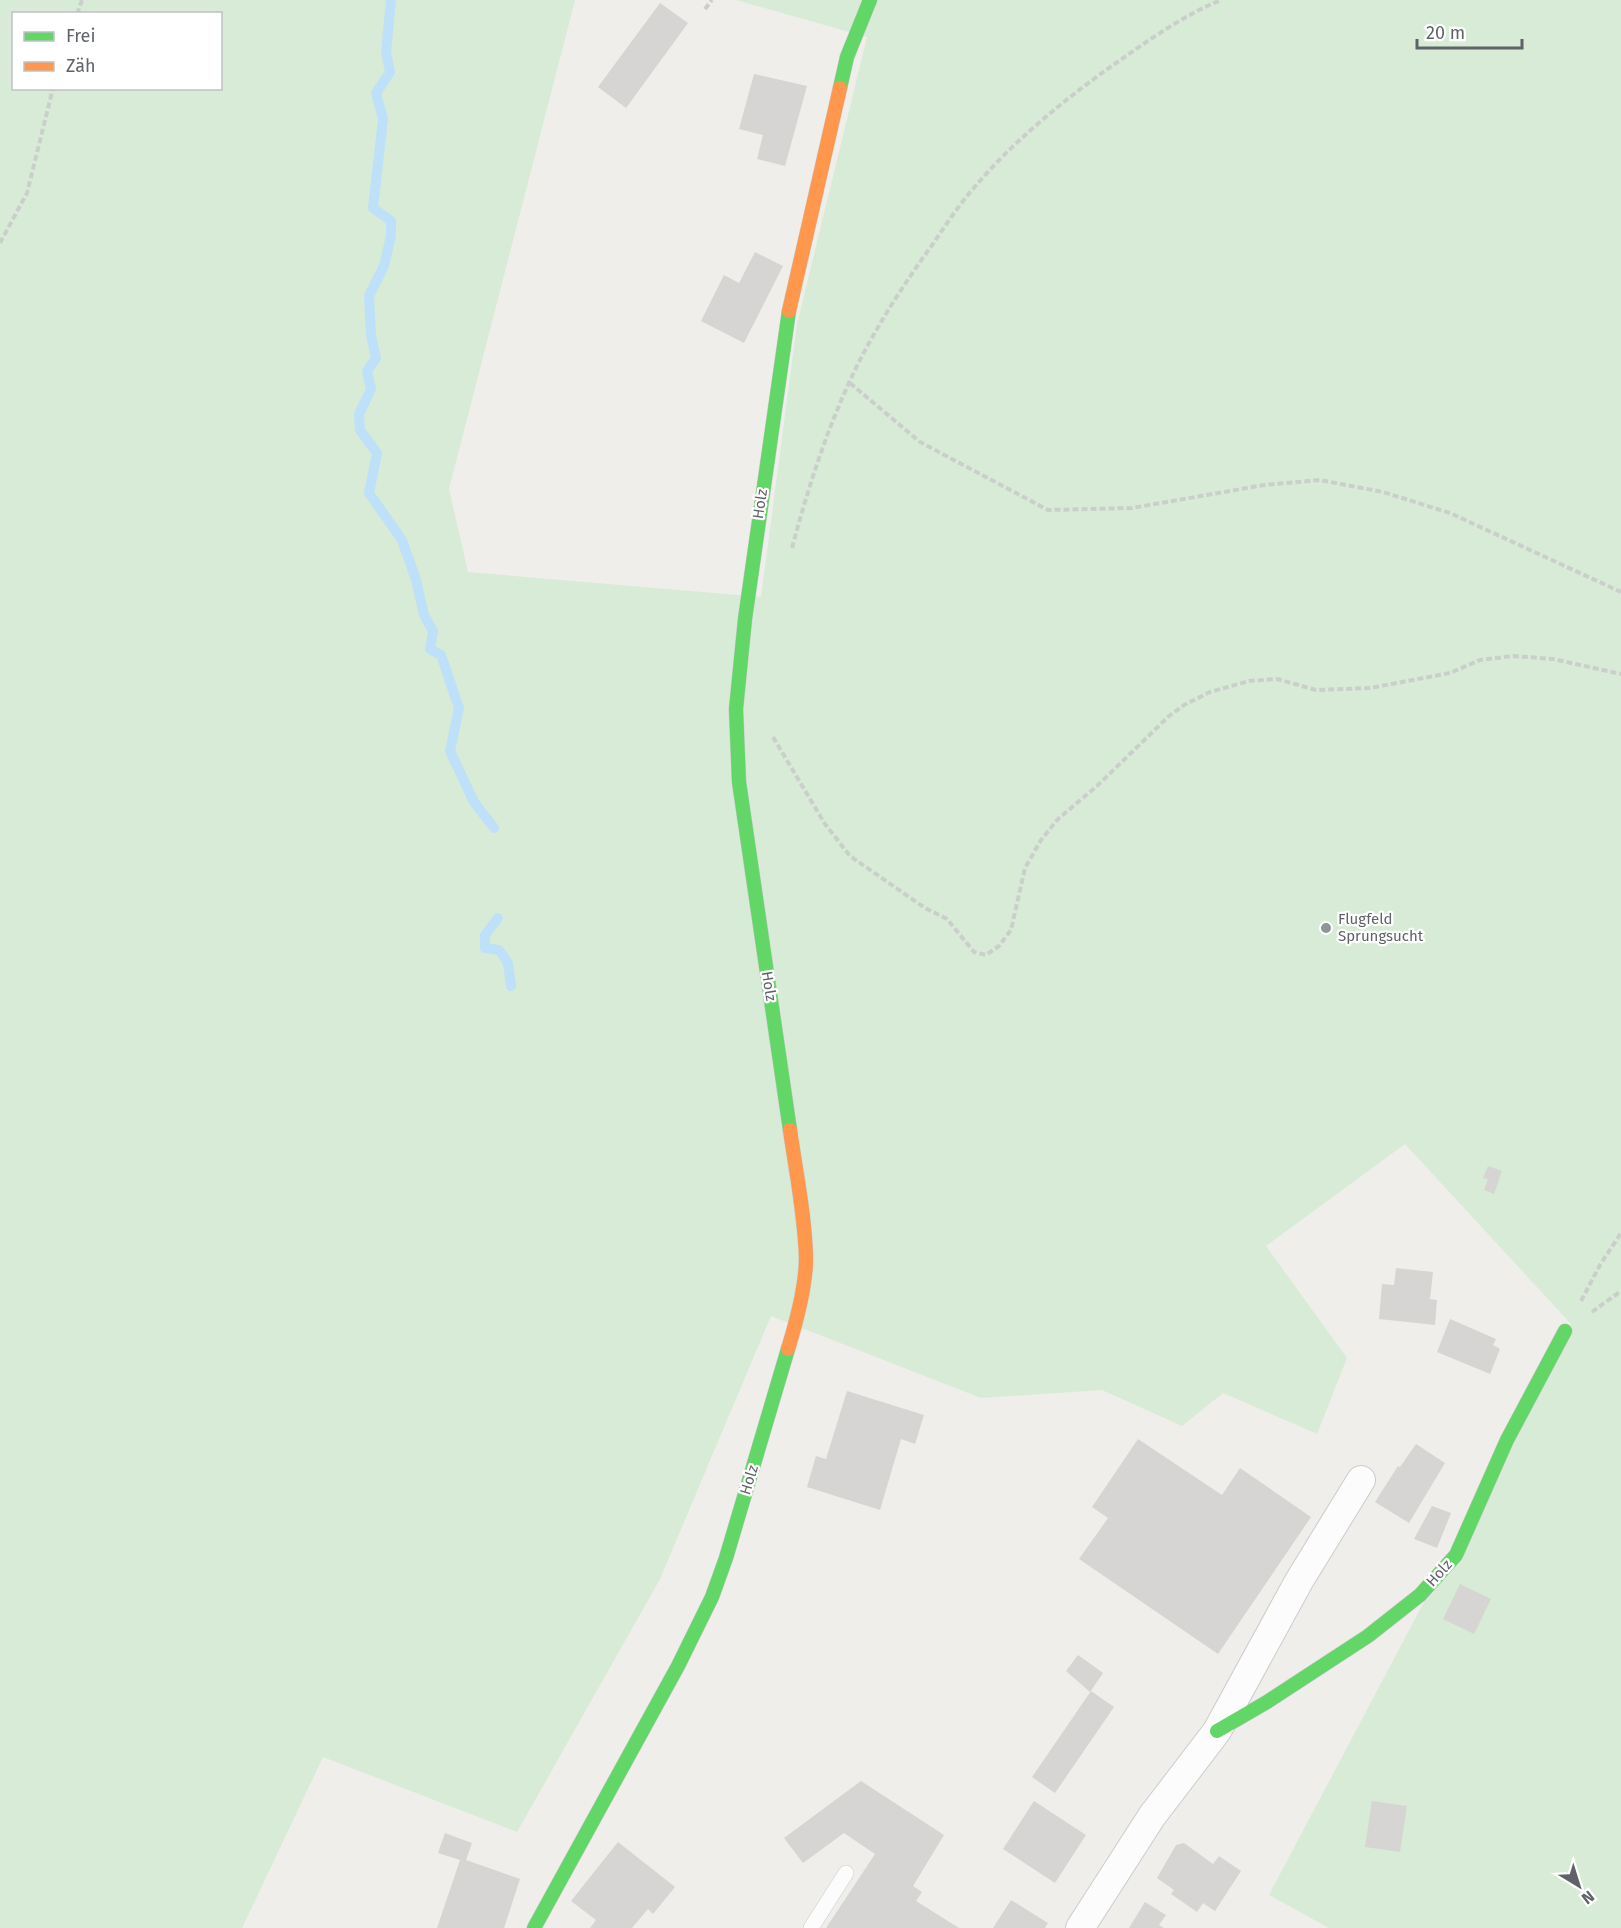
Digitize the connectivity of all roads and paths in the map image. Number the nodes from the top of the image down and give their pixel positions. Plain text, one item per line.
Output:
1 (712, 0) edge
2 (870, 0) edge
3 (1221, 0) edge
4 (705, 9) dead end
5 (53, 90) edge
6 (0, 243) edge
7 (850, 383) junction
8 (791, 554) dead end
9 (1621, 592) edge
10 (1621, 674) edge
11 (770, 732) dead end
12 (1621, 1233) edge
13 (1565, 1331) joint
14 (1361, 1480) dead end
15 (1216, 1731) junction
16 (846, 1874) dead end
17 (534, 1928) edge
18 (811, 1928) edge
19 (1080, 1928) edge

1 - 4 path
2 - 17 street, Holz
3 - 7 path
5 - 6 path
7 - 8 path
7 - 9 path
10 - 11 path
12 - 13 path
13 - 15 street, Holz
14 - 15 street, Holz
15 - 19 street, Holz
16 - 18 lane

